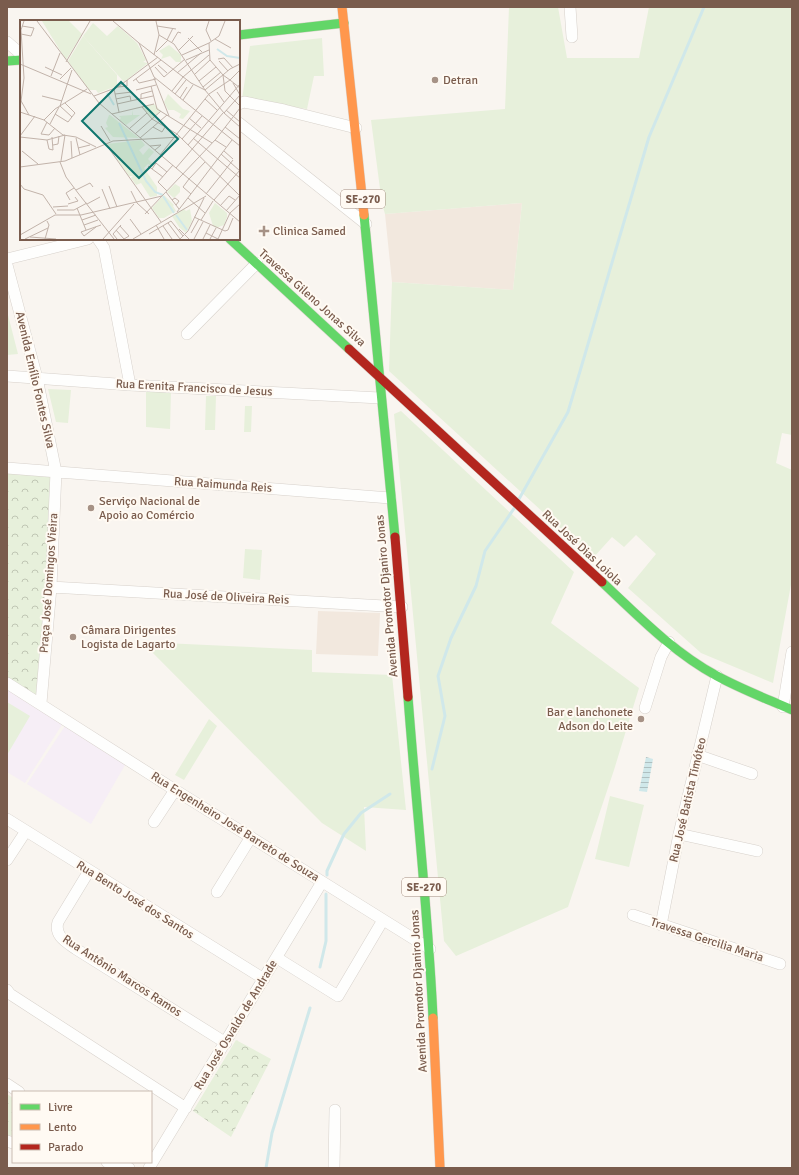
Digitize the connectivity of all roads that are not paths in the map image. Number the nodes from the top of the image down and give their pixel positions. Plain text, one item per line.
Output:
1 (342, 7) edge
2 (570, 7) edge
3 (344, 23) junction
4 (240, 35) edge
5 (572, 37) dead end
6 (7, 42) edge
7 (20, 53) edge
8 (20, 60) edge
9 (7, 61) edge
10 (240, 104) edge
11 (240, 124) edge
12 (356, 128) junction
13 (366, 224) junction
14 (84, 240) edge
15 (99, 240) edge
16 (231, 240) edge
17 (7, 259) edge
18 (256, 263) junction
19 (7, 265) edge
20 (186, 334) dead end
21 (378, 374) junction
22 (7, 376) edge
23 (37, 378) junction
24 (130, 385) junction
25 (380, 398) junction
26 (7, 468) edge
27 (56, 472) junction
28 (390, 498) junction
29 (51, 587) junction
30 (402, 607) junction
31 (669, 642) junction
32 (792, 652) edge
33 (717, 676) junction
34 (7, 683) edge
35 (41, 703) junction
36 (645, 708) dead end
37 (787, 709) edge
38 (698, 755) junction
39 (752, 774) dead end
40 (175, 790) junction
41 (7, 819) edge
42 (154, 822) dead end
43 (26, 831) junction
44 (679, 834) junction
45 (251, 837) junction
46 (757, 851) dead end
47 (7, 860) edge
48 (88, 871) junction
49 (322, 882) junction
50 (217, 892) dead end
51 (633, 915) dead end
52 (383, 920) junction
53 (661, 926) junction
54 (430, 949) junction
55 (277, 958) junction
56 (780, 964) dead end
57 (264, 980) junction
58 (8, 993) edge
59 (226, 1043) junction
60 (7, 1084) edge
61 (18, 1091) edge
62 (186, 1108) junction
63 (335, 1110) dead end
64 (111, 1163) edge
65 (129, 1168) edge
66 (149, 1168) edge
67 (334, 1168) edge
68 (440, 1168) edge

1 - 3 main road, SE-270
2 - 5 street
3 - 4 main road
3 - 12 main road, Avenida Promotor Djaniro Jonas / SE-270
6 - 7 street
8 - 9 main road
10 - 12 street
11 - 13 street
12 - 13 main road, Avenida Promotor Djaniro Jonas / SE-270
13 - 21 main road, Avenida Promotor Djaniro Jonas / SE-270
14 - 17 street
15 - 24 street
16 - 18 main road, Travessa Gileno Jonas Silva
18 - 20 street
18 - 21 main road, Travessa Gileno Jonas Silva
19 - 23 street, Avenida Emílio Fontes Silva
21 - 25 main road, Avenida Promotor Djaniro Jonas / SE-270
21 - 31 main road, Rua José Dias Loiola
22 - 23 street, Rua Erenita Francisco de Jesus
23 - 24 street, Rua Erenita Francisco de Jesus
23 - 27 street, Avenida Emílio Fontes Silva
24 - 25 street, Rua Erenita Francisco de Jesus
25 - 28 main road, Avenida Promotor Djaniro Jonas / SE-270
26 - 27 street
27 - 28 street, Rua Raimunda Reis
27 - 29 street, Praça José Domingos Vieira
28 - 30 main road, Avenida Promotor Djaniro Jonas / SE-270
29 - 30 street, Rua José de Oliveira Reis
29 - 35 street, Praça José Domingos Vieira
30 - 54 main road, Avenida Promotor Djaniro Jonas / SE-270
31 - 33 main road, Rua José Dias Loiola
31 - 36 street
32 - 37 street
33 - 37 main road, Rua José Dias Loiola
33 - 38 street, Rua José Batista Timóteo
34 - 35 street
35 - 40 street, Rua Engenheiro José Barreto de Souza
38 - 39 street
38 - 44 street, Rua José Batista Timóteo
40 - 42 street
40 - 45 street, Rua Engenheiro José Barreto de Souza
41 - 43 street, Rua Bento José dos Santos
43 - 47 street
43 - 48 street, Rua Bento José dos Santos
44 - 46 street
44 - 53 street, Rua José Batista Timóteo
45 - 49 street, Rua Engenheiro José Barreto de Souza
45 - 50 street
48 - 57 street, Rua Bento José dos Santos
48 - 59 street, Rua Antônio Marcos Ramos
49 - 52 street, Rua Engenheiro José Barreto de Souza
49 - 55 street, Rua José Osvaldo de Andrade
51 - 53 street, Travessa Gercilia Maria
52 - 54 street, Rua Engenheiro José Barreto de Souza
52 - 55 street
53 - 56 street, Travessa Gercilia Maria
54 - 68 main road, Avenida Promotor Djaniro Jonas / SE-270
55 - 57 street, Rua José Osvaldo de Andrade
57 - 59 street, Rua José Osvaldo de Andrade
58 - 62 street
59 - 62 street, Rua José Osvaldo de Andrade
60 - 61 street
62 - 66 street, Rua José Osvaldo de Andrade
63 - 67 street
64 - 65 street

